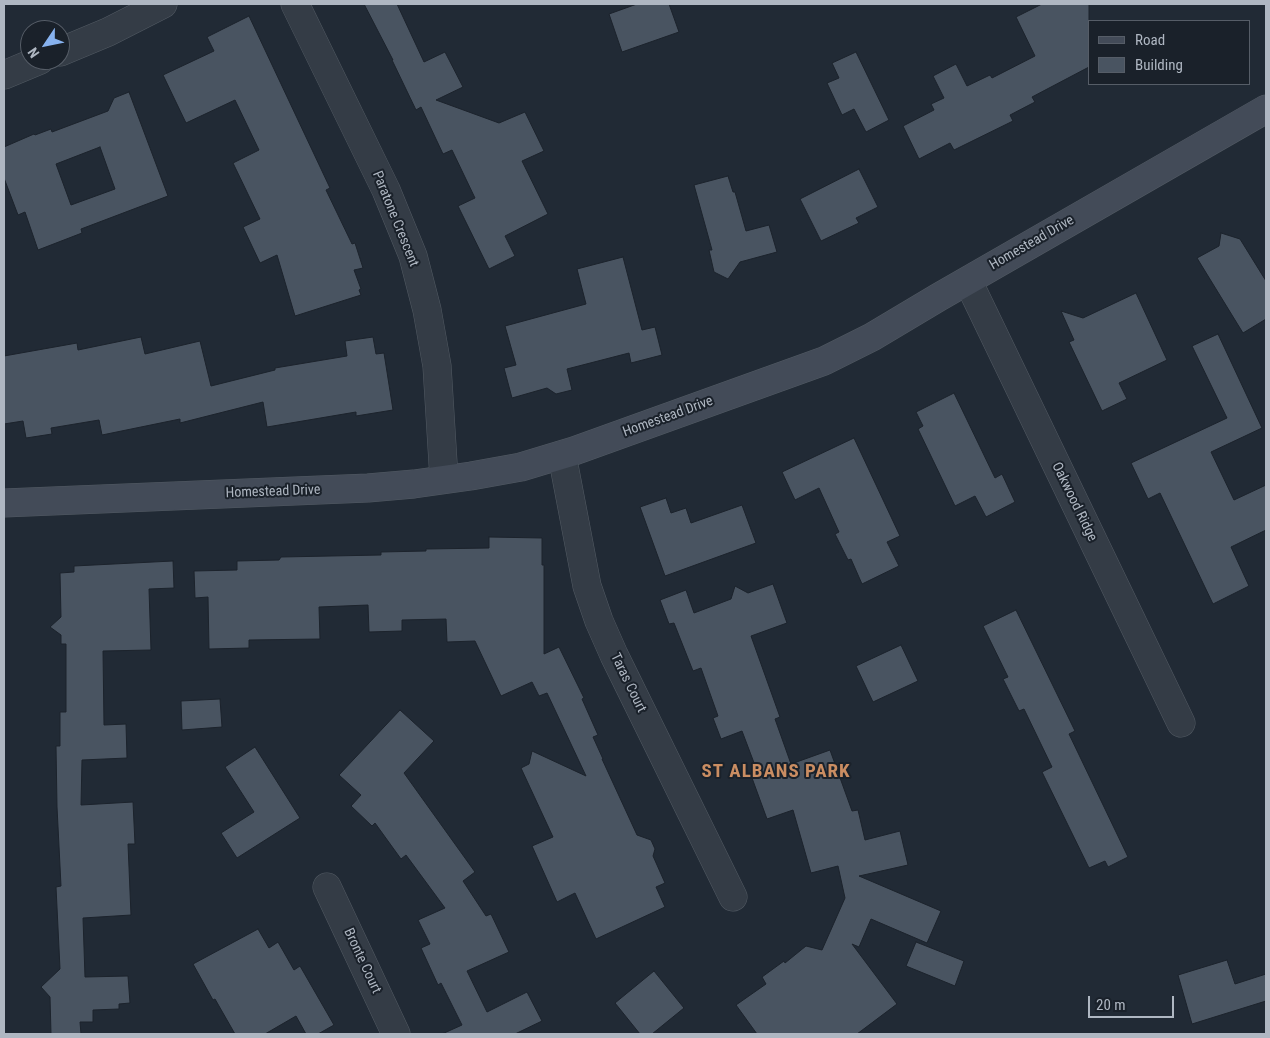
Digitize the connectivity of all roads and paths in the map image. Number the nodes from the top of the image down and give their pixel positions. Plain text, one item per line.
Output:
1 (163, 4) edge
2 (295, 4) edge
3 (70, 48) edge
4 (20, 68) edge
5 (4, 74) edge
6 (1266, 109) edge
7 (968, 281) junction
8 (562, 455) junction
9 (444, 479) junction
10 (4, 503) edge
11 (1180, 723) dead end
12 (328, 887) dead end
13 (733, 897) dead end
14 (396, 1034) edge

1 - 3 street
2 - 9 street, Paratone Crescent
4 - 5 street
6 - 7 street, Homestead Drive
7 - 8 street, Homestead Drive
7 - 11 street, Oakwood Ridge
8 - 9 street, Homestead Drive
8 - 13 street, Taras Court
9 - 10 street, Homestead Drive
12 - 14 street, Bronte Court

